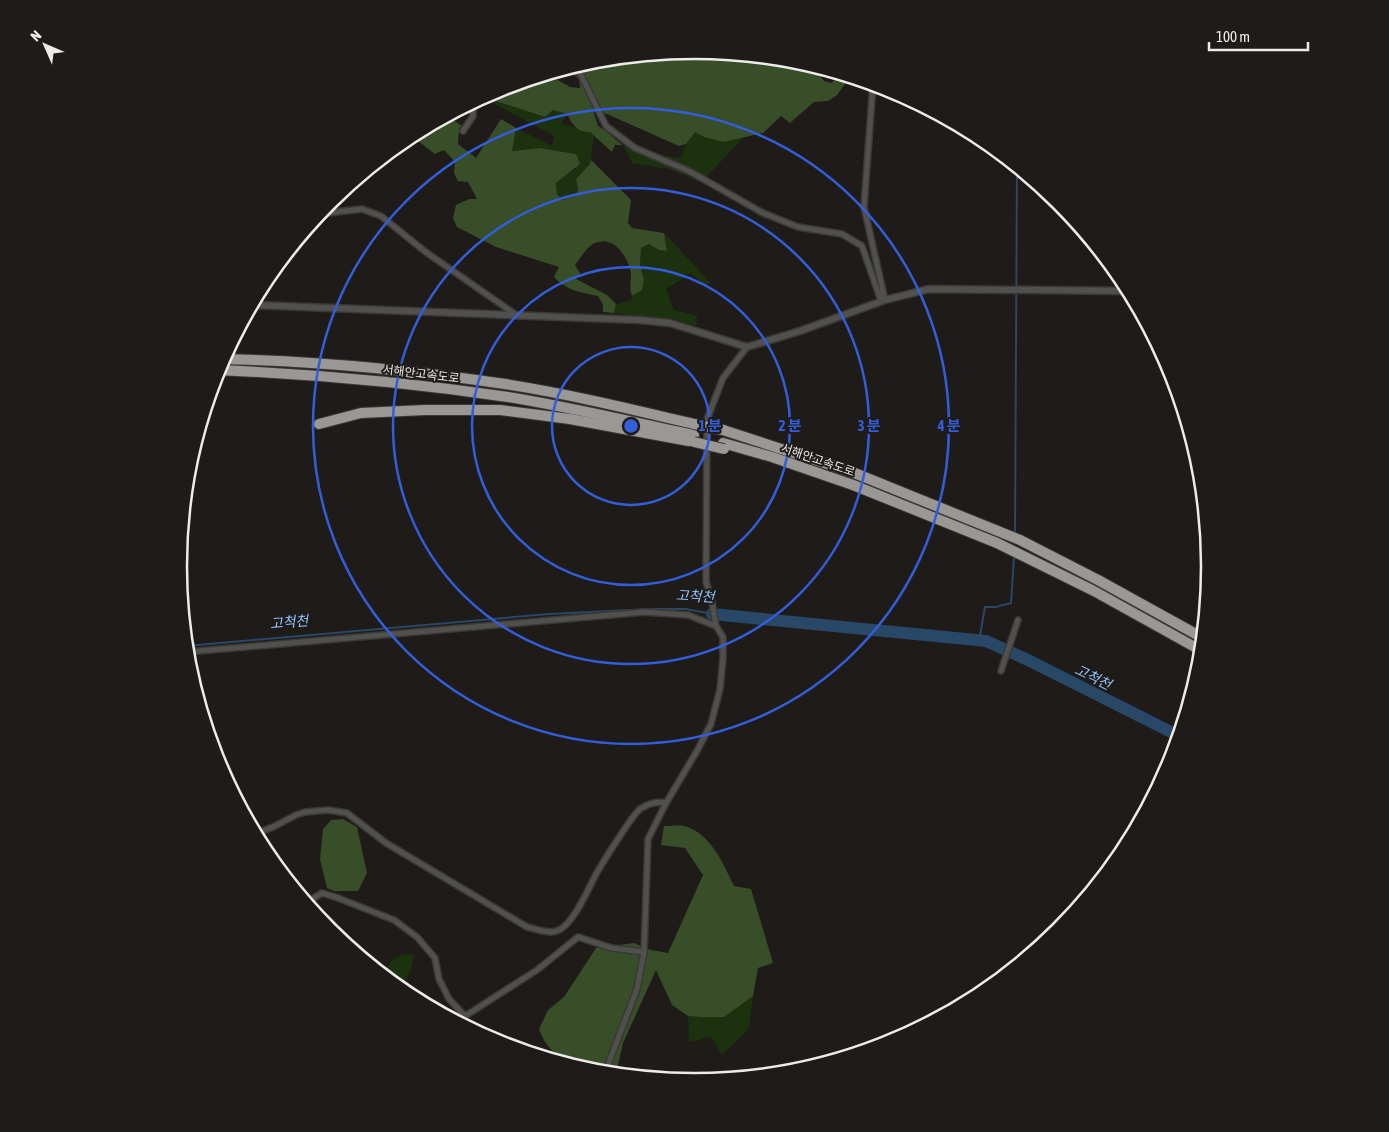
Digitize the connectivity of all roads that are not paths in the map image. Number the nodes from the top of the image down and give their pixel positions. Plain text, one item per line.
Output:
1 (579, 72) edge
2 (872, 91) edge
3 (473, 110) edge
4 (463, 131) dead end
5 (331, 213) edge
6 (1120, 291) edge
7 (883, 300) junction
8 (259, 305) edge
9 (516, 315) junction
10 (747, 347) junction
11 (232, 359) edge
12 (227, 370) edge
13 (319, 424) dead end
14 (694, 439) junction
15 (1018, 620) dead end
16 (716, 623) junction
17 (1197, 634) edge
18 (1195, 647) edge
19 (195, 651) edge
20 (1000, 671) dead end
21 (666, 803) junction
22 (262, 831) edge
23 (312, 899) edge
24 (644, 952) junction
25 (608, 1066) edge

1 - 7 street
2 - 7 street
3 - 4 street
5 - 9 street
6 - 7 street
7 - 10 street
8 - 9 street
9 - 10 street
10 - 16 street
11 - 17 highway, 서해안고속도로, bridge
12 - 14 highway, 서해안고속도로
13 - 14 highway
14 - 18 highway, 서해안고속도로, bridge
15 - 20 street
16 - 19 street
16 - 21 street
21 - 22 street
21 - 24 street
23 - 24 street
24 - 25 street

